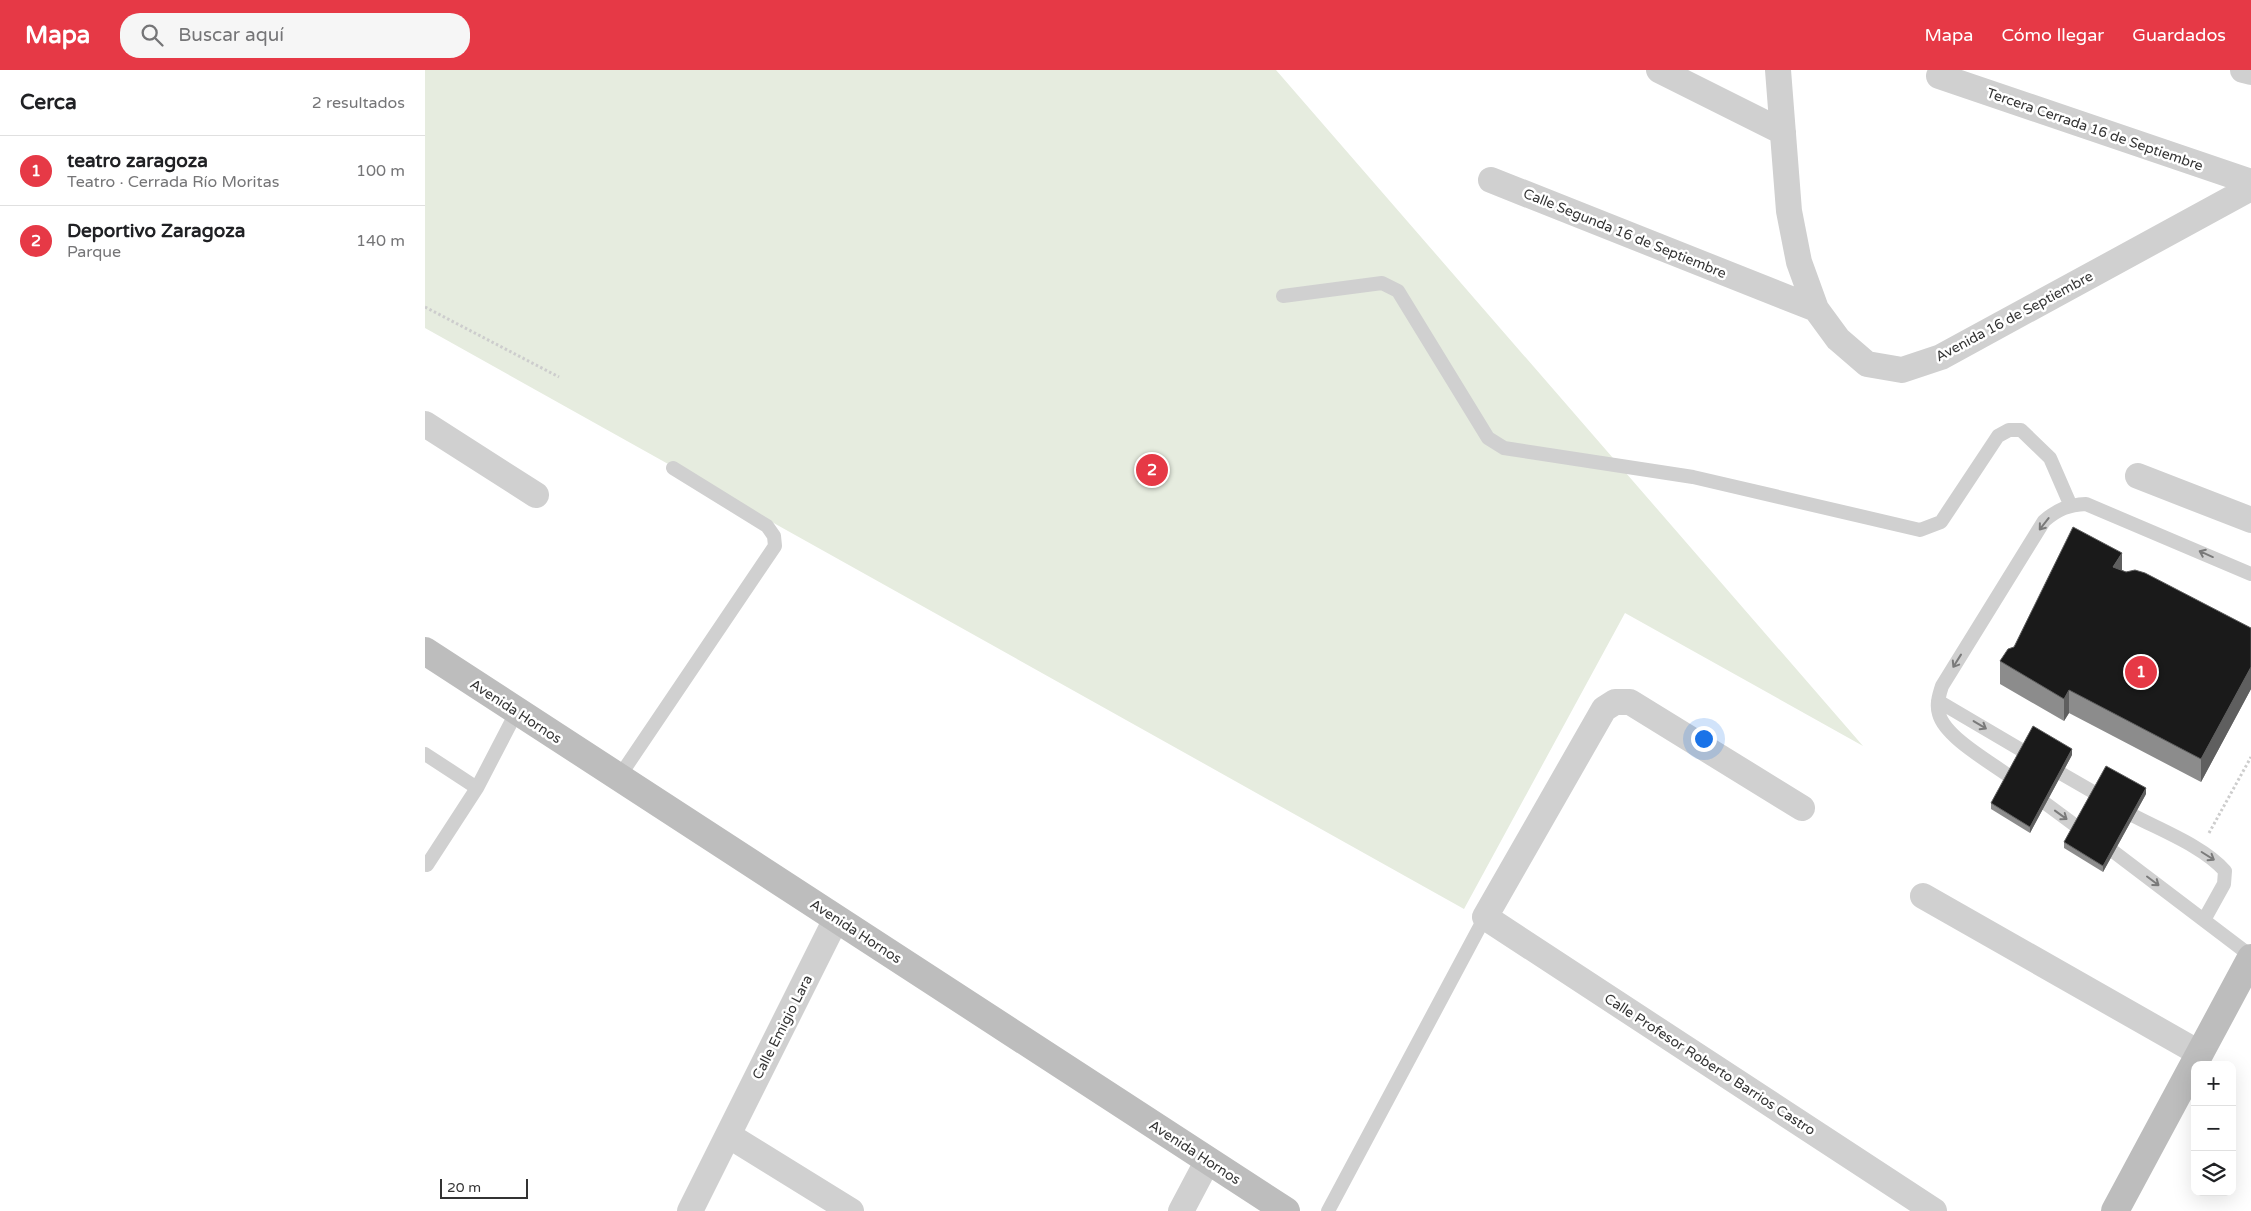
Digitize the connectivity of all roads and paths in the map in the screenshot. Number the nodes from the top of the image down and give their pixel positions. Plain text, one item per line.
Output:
1 (1659, 70) edge
2 (1778, 70) edge
3 (2243, 70) edge
4 (2251, 72) edge
5 (1939, 76) dead end
6 (1783, 132) junction
7 (1491, 180) dead end
8 (2251, 182) edge
9 (2251, 188) edge
10 (1283, 296) dead end
11 (425, 307) edge
12 (1816, 309) junction
13 (559, 377) dead end
14 (425, 424) edge
15 (673, 468) dead end
16 (2138, 476) dead end
17 (536, 495) dead end
18 (2070, 504) junction
19 (2251, 520) edge
20 (2251, 574) edge
21 (425, 651) edge
22 (1938, 701) junction
23 (517, 711) junction
24 (2023, 751) edge
25 (425, 754) edge
26 (2251, 758) edge
27 (2062, 774) edge
28 (2009, 776) edge
29 (619, 777) junction
30 (477, 788) junction
31 (2095, 793) edge
32 (2045, 803) edge
33 (1802, 808) dead end
34 (2134, 816) edge
35 (2076, 826) edge
36 (2200, 851) junction
37 (2114, 852) edge
38 (427, 865) dead end
39 (1923, 896) dead end
40 (1485, 916) junction
41 (836, 919) junction
42 (2204, 920) junction
43 (2251, 957) edge
44 (2199, 1054) junction
45 (728, 1135) junction
46 (1208, 1160) junction
47 (690, 1211) edge
48 (851, 1211) edge
49 (1181, 1211) edge
50 (1287, 1211) edge
51 (1328, 1211) edge
52 (1934, 1211) edge
53 (2115, 1211) edge

1 - 6 street
2 - 6 street, Avenida 16 de Septiembre
3 - 4 street
5 - 8 street, Tercera Cerrada 16 de Septiembre
6 - 12 street, Avenida 16 de Septiembre
7 - 12 street, Calle Segunda 16 de Septiembre
9 - 12 street, Avenida 16 de Septiembre
10 - 18 lane
11 - 13 path
14 - 17 street
15 - 29 lane
16 - 19 street
20 -> 18 lane
18 -> 22 lane
21 - 23 street, Avenida Hornos
22 -> 24 lane
22 - 28 lane
23 - 29 street, Avenida Hornos
23 - 30 lane
25 - 30 lane
26 - 36 path
27 - 31 lane
29 - 41 street, Avenida Hornos
30 - 38 lane
32 -> 35 lane
33 - 40 street
34 - 36 lane
36 -> 42 lane
37 -> 42 lane
39 - 44 street
40 - 51 lane
40 - 52 street, Calle Profesor Roberto Barrios Castro
41 - 45 street, Calle Emigio Lara
41 - 46 street, Avenida Hornos
42 - 43 lane
43 - 44 street
44 - 53 street
45 - 47 street, Calle Emigio Lara
45 - 48 street
46 - 49 street
46 - 50 street, Avenida Hornos

